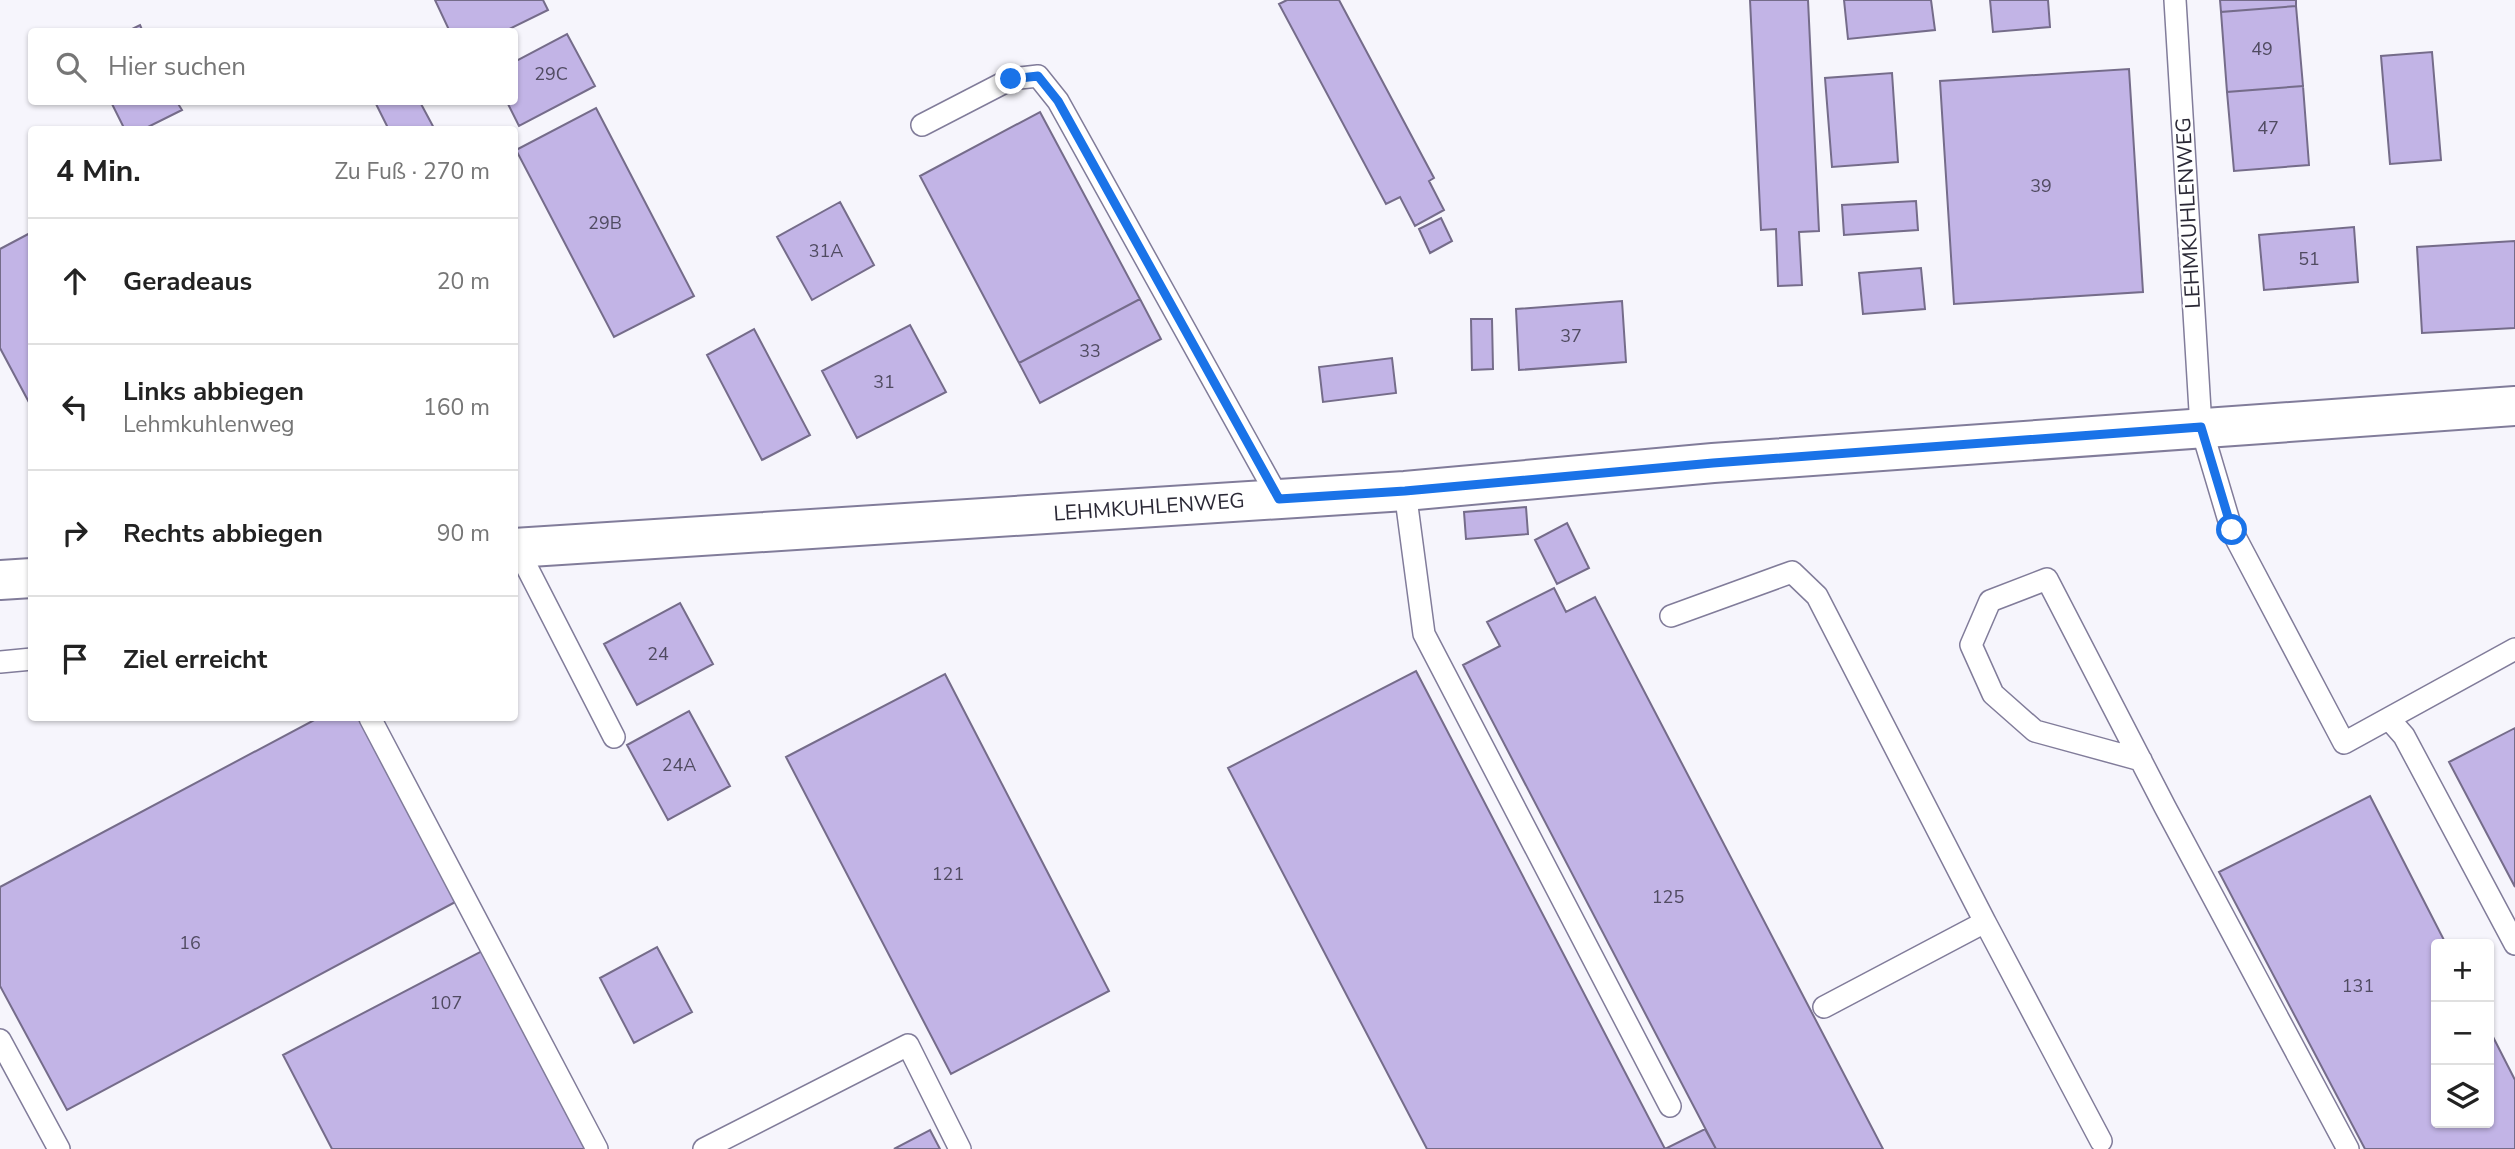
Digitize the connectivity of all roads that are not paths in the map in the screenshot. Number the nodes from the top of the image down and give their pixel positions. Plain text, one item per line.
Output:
1 (2175, 0) edge
2 (922, 125) dead end
3 (2515, 406) edge
4 (2201, 427) junction
5 (1405, 491) junction
6 (1279, 499) junction
7 (518, 548) edge
8 (518, 552) edge
9 (28, 578) edge
10 (0, 580) edge
11 (1671, 616) dead end
12 (2515, 649) edge
13 (28, 659) edge
14 (0, 662) edge
15 (2389, 719) junction
16 (372, 721) edge
17 (614, 737) dead end
18 (2141, 760) junction
19 (1985, 922) junction
20 (2515, 943) edge
21 (1824, 1007) dead end
22 (0, 1040) edge
23 (1670, 1106) dead end
24 (2097, 1146) edge
25 (59, 1149) edge
26 (597, 1149) edge
27 (704, 1149) edge
28 (960, 1149) edge
29 (2348, 1149) edge

1 - 4 lane, LEHMKUHLENWEG
2 - 6 lane
3 - 4 street, LEHMKUHLENWEG
4 - 5 street, LEHMKUHLENWEG
4 - 15 lane
5 - 6 street, LEHMKUHLENWEG
5 - 23 lane
6 - 7 street, LEHMKUHLENWEG
8 - 17 lane
9 - 10 street
11 - 19 lane
12 - 15 lane
13 - 14 lane
15 - 20 lane
16 - 26 lane
18 - 18 lane
18 - 29 lane
19 - 21 lane
19 - 24 lane
22 - 25 lane
27 - 28 lane

